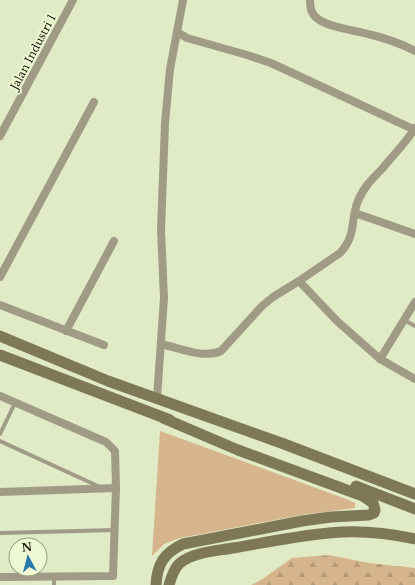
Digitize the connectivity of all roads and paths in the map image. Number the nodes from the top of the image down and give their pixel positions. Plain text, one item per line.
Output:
1 (73, 0) edge
2 (184, 0) edge
3 (310, 0) edge
4 (177, 32) junction
5 (415, 51) edge
6 (94, 102) dead end
7 (415, 129) edge
8 (0, 136) edge
9 (355, 213) junction
10 (415, 234) edge
11 (114, 241) dead end
12 (0, 277) edge
13 (299, 281) junction
14 (415, 302) edge
15 (1, 307) edge
16 (404, 320) junction
17 (415, 326) edge
18 (66, 331) junction
19 (0, 336) edge
20 (161, 344) junction
21 (104, 345) dead end
22 (0, 355) edge
23 (380, 359) junction
24 (415, 379) edge
25 (0, 396) edge
26 (157, 398) junction
27 (15, 402) junction
28 (163, 418) junction
29 (0, 434) edge
30 (0, 441) edge
31 (103, 488) junction
32 (116, 488) junction
33 (0, 492) edge
34 (415, 494) edge
35 (415, 509) edge
36 (115, 530) junction
37 (0, 533) edge
38 (415, 539) edge
39 (3, 580) edge
40 (54, 581) edge
41 (156, 585) edge
42 (170, 585) edge

1 - 8 street, Jalan Industri 1
2 - 4 street
3 - 5 street
4 - 7 street
4 - 20 street
6 - 12 street
7 - 9 street
9 - 10 street
9 - 13 street
11 - 18 street
13 - 20 street
13 - 23 street
14 - 16 street
15 - 18 street
16 - 17 lane
16 - 23 street
18 - 21 street
19 - 26 main road
20 - 26 street
22 - 28 main road
23 - 24 street
25 - 27 street
26 - 34 main road
27 - 29 lane
27 - 32 street
28 - 35 main road
28 - 41 main road
30 - 31 lane
31 - 32 street
31 - 33 street
32 - 36 street
36 - 37 lane
36 - 40 street
38 - 42 main road
39 - 40 street

